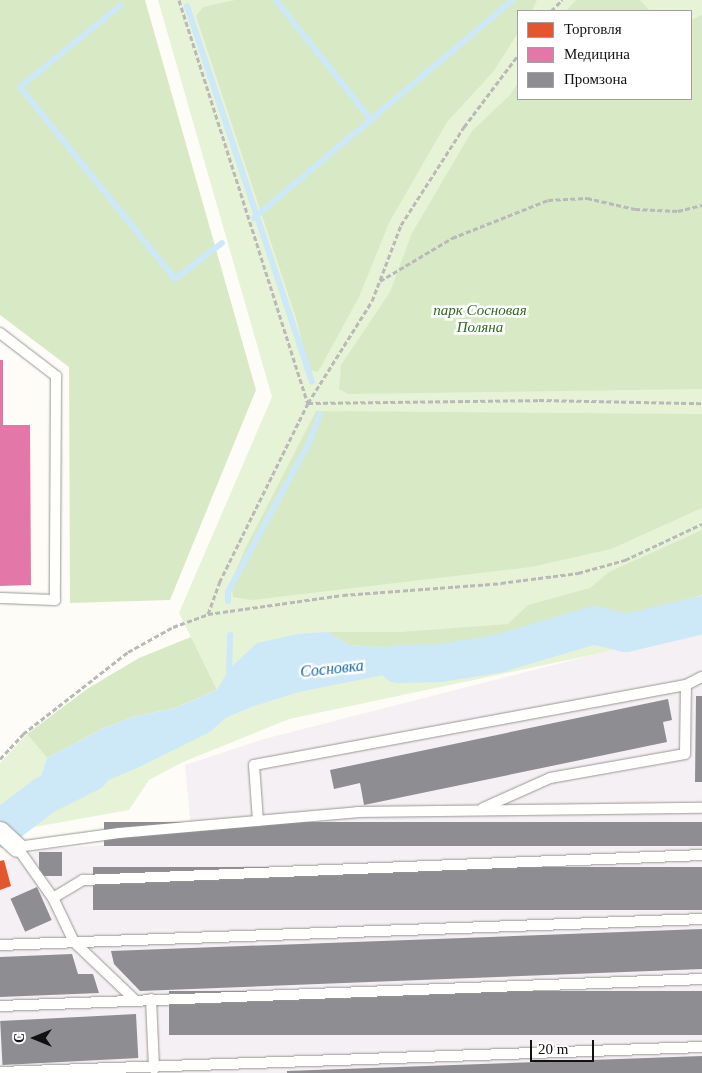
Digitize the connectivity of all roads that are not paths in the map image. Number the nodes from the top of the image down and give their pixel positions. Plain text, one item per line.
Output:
1 (0, 333) edge
2 (0, 598) edge
3 (702, 677) edge
4 (686, 685) junction
5 (702, 808) edge
6 (477, 811) junction
7 (258, 821) junction
8 (8, 839) edge
9 (702, 855) edge
10 (53, 898) junction
11 (702, 919) edge
12 (74, 942) junction
13 (0, 944) edge
14 (702, 979) edge
15 (151, 999) junction
16 (135, 1000) junction
17 (0, 1006) edge
18 (702, 1047) edge
19 (154, 1069) junction
20 (0, 1072) edge

1 - 2 lane
3 - 4 lane
4 - 6 lane
4 - 7 lane
5 - 6 lane
6 - 7 lane
7 - 8 lane
8 - 10 lane
9 - 10 lane
10 - 12 lane
11 - 12 lane
12 - 13 lane
12 - 16 lane
14 - 15 lane
15 - 16 lane
15 - 19 lane
16 - 17 lane
18 - 19 lane
19 - 20 lane

